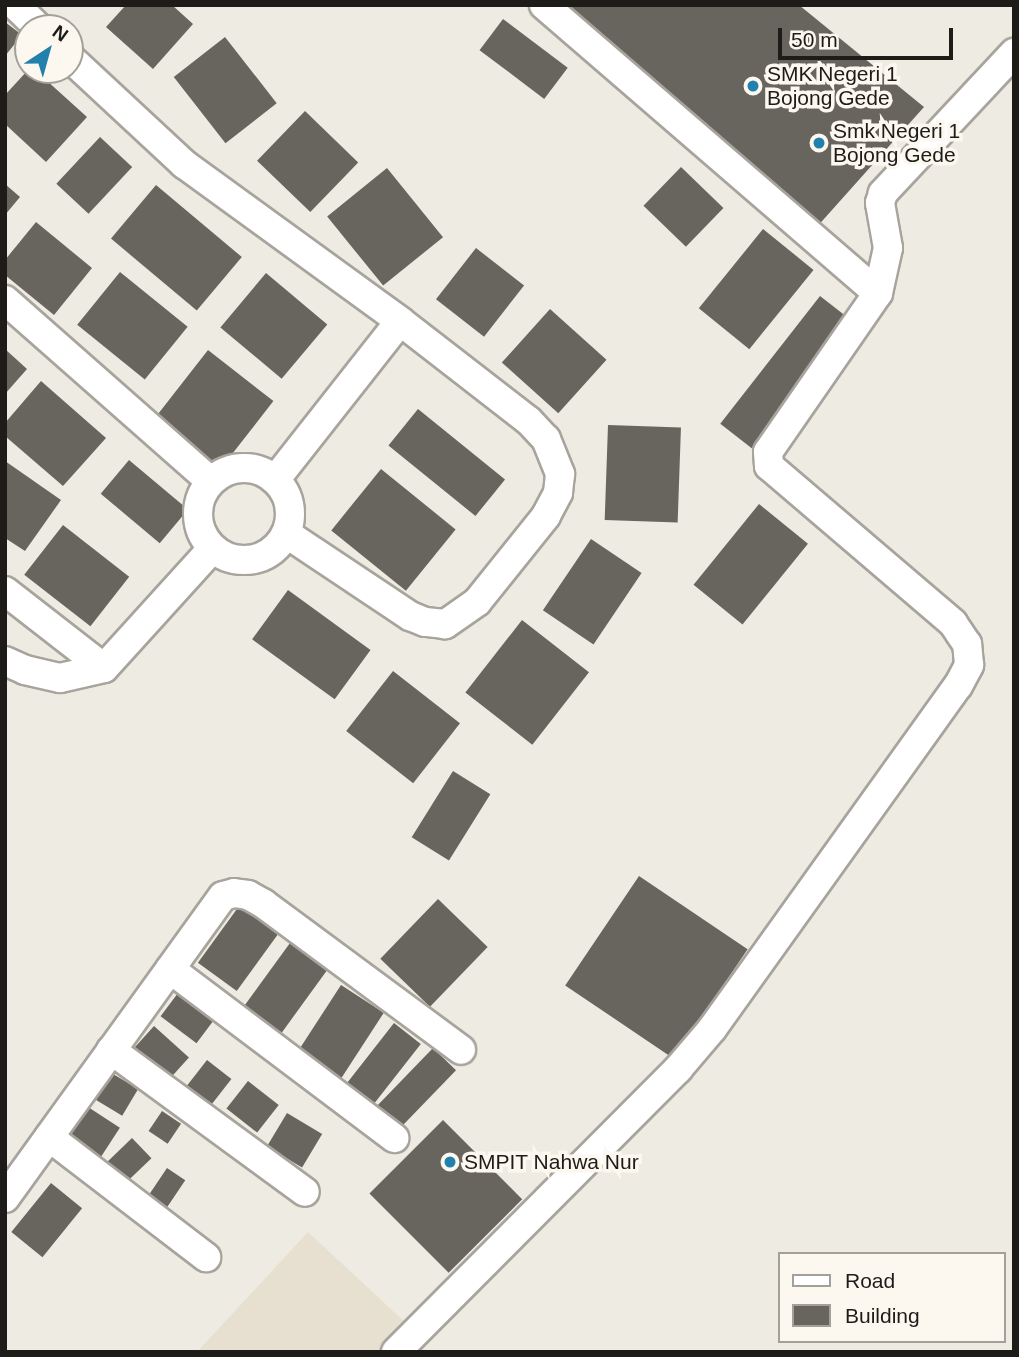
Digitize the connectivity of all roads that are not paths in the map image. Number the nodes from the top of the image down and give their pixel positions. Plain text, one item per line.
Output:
1 (544, 5) edge
2 (1014, 52) edge
3 (84, 71) edge
4 (878, 293) junction
5 (5, 300) edge
6 (400, 321) junction
7 (275, 480) junction
8 (210, 481) junction
9 (287, 534) junction
10 (212, 549) junction
11 (5, 591) edge
12 (5, 661) edge
13 (104, 668) junction
14 (170, 970) junction
15 (461, 1050) dead end
16 (111, 1051) junction
17 (49, 1137) junction
18 (394, 1138) dead end
19 (305, 1192) dead end
20 (5, 1198) edge
21 (206, 1257) dead end
22 (396, 1352) edge

1 - 4 street
2 - 4 street
3 - 6 street
4 - 22 street
5 - 8 street
6 - 7 street
6 - 9 street
7 - 8 street
7 - 9 street
8 - 10 street
9 - 10 street
10 - 13 street
11 - 13 street
12 - 13 street
14 - 15 street
14 - 16 street
14 - 18 street
16 - 17 street
16 - 19 street
17 - 20 street
17 - 21 street

